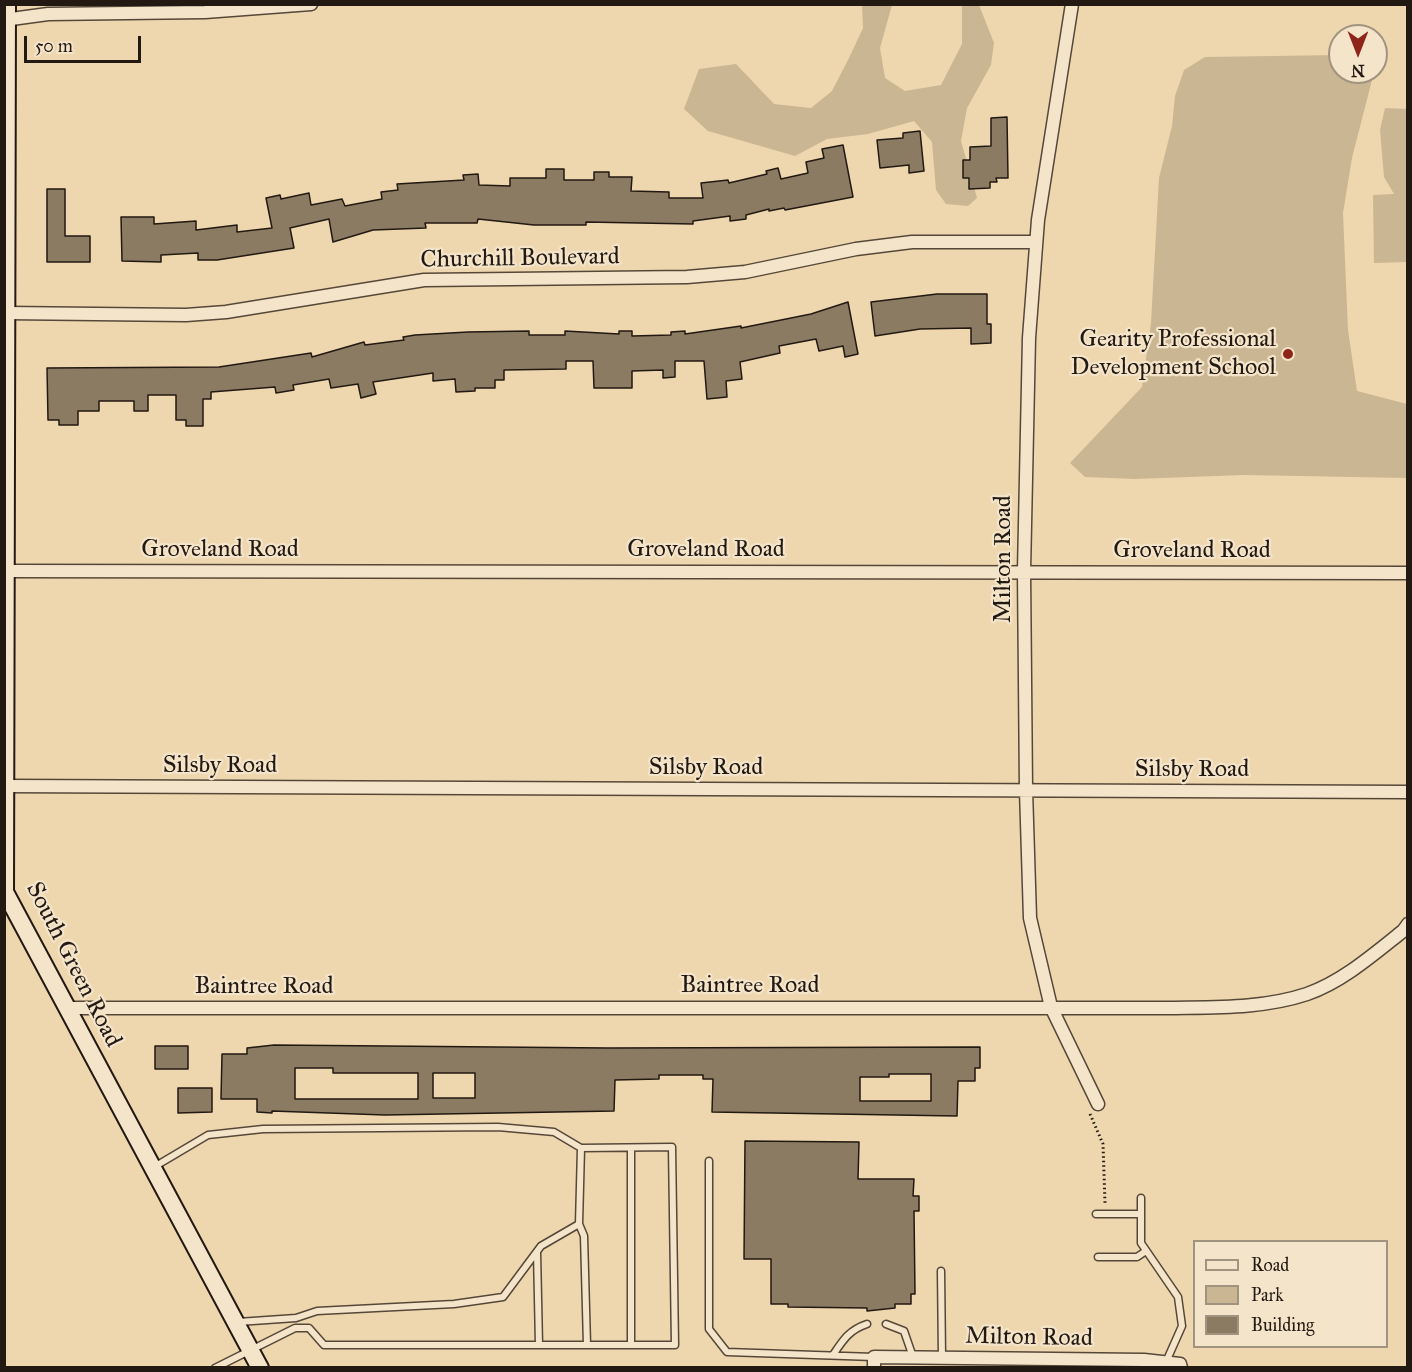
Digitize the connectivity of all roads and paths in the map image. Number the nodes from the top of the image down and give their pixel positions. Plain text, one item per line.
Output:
1 (311, 4) edge
2 (1072, 4) edge
3 (6, 15) edge
4 (6, 222) edge
5 (1035, 242) junction
6 (6, 313) edge
7 (5, 450) edge
8 (5, 571) edge
9 (1024, 571) junction
10 (1407, 573) edge
11 (4, 786) edge
12 (1026, 790) junction
13 (1407, 792) edge
14 (5, 892) edge
15 (1407, 924) edge
16 (1051, 1007) junction
17 (67, 1008) junction
18 (1098, 1104) joint
19 (581, 1148) junction
20 (631, 1149) junction
21 (709, 1161) dead end
22 (153, 1167) junction
23 (1141, 1198) dead end
24 (1096, 1214) dead end
25 (1105, 1214) junction
26 (1141, 1214) junction
27 (579, 1224) junction
28 (1146, 1251) junction
29 (537, 1252) junction
30 (1098, 1257) dead end
31 (941, 1271) dead end
32 (237, 1322) junction
33 (867, 1324) dead end
34 (886, 1324) dead end
35 (539, 1345) junction
36 (587, 1345) junction
37 (631, 1345) junction
38 (250, 1350) junction
39 (834, 1355) junction
40 (913, 1358) junction
41 (942, 1358) junction
42 (874, 1362) edge
43 (1166, 1363) junction
44 (215, 1368) edge
45 (260, 1368) edge
46 (1181, 1368) edge

1 - 3 street
2 - 5 street, Milton Road
3 - 4 main road, South Green Road
4 - 6 main road, South Green Road
5 - 6 street, Churchill Boulevard
5 - 9 street, Milton Road
6 - 7 main road, South Green Road
7 - 8 main road, South Green Road
8 - 9 street, Groveland Road
8 - 11 main road, South Green Road
9 - 10 street, Groveland Road
9 - 12 street, Milton Road
11 - 12 street, Silsby Road
11 - 14 main road, South Green Road
12 - 13 street, Silsby Road
12 - 16 street, Milton Road
14 - 17 main road, South Green Road
15 - 16 street, Baintree Road
16 - 17 street, Baintree Road
16 - 18 street, Milton Road
17 - 22 main road, South Green Road
18 - 25 path
19 - 20 lane
19 - 22 lane
19 - 27 lane
20 - 37 lane
20 - 37 lane
21 - 39 lane
22 - 32 main road, South Green Road
23 - 26 lane
24 - 25 lane
25 - 26 lane
26 - 28 lane
27 - 29 lane
27 - 36 lane
28 - 30 lane
28 - 43 lane
29 - 32 lane
29 - 35 lane
31 - 41 lane
32 - 38 main road, South Green Road
33 - 39 lane
34 - 40 lane
35 - 36 lane
35 - 38 lane
36 - 37 lane
38 - 44 lane
38 - 45 main road, South Green Road
39 - 42 lane
40 - 41 street, Milton Road
40 - 42 street, Milton Road
41 - 43 street, Milton Road
43 - 46 street, Milton Road

